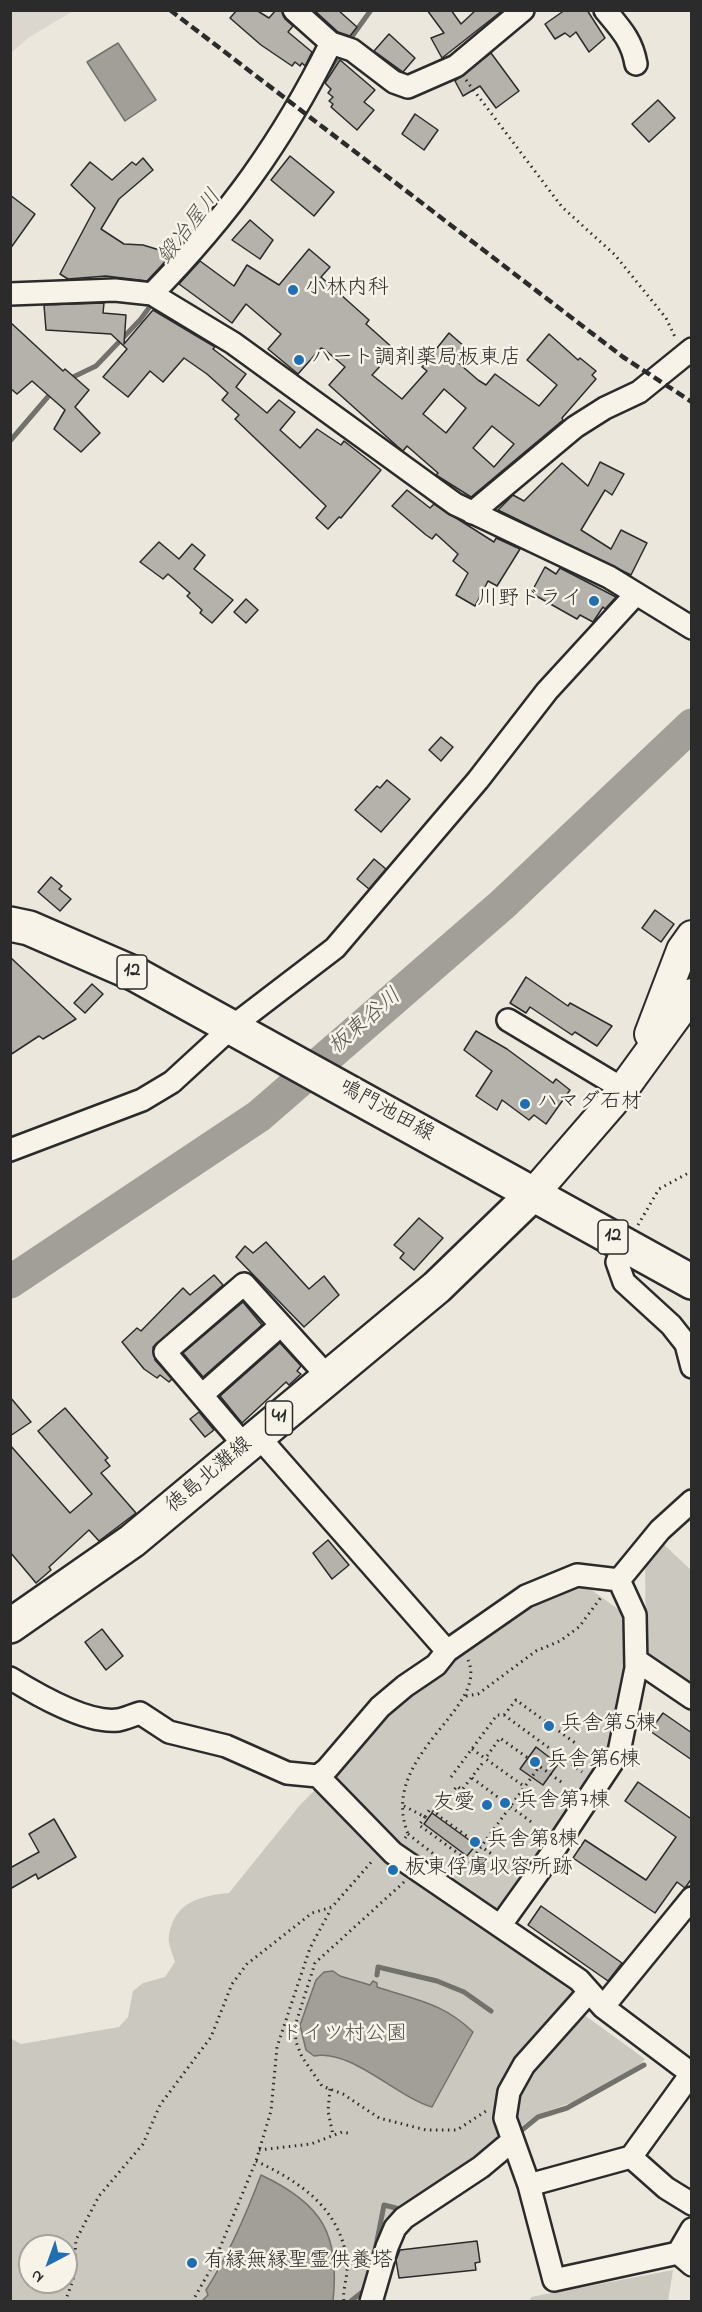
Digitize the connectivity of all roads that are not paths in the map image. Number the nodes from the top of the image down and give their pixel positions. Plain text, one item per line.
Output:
1 (294, 10) edge
2 (523, 10) edge
3 (605, 10) edge
4 (331, 44) junction
5 (636, 64) dead end
6 (10, 294) edge
7 (152, 294) junction
8 (688, 352) edge
9 (472, 513) junction
10 (642, 597) junction
11 (692, 628) edge
12 (10, 924) edge
13 (692, 936) edge
14 (692, 994) edge
15 (508, 1020) dead end
16 (692, 1026) edge
17 (240, 1031) junction
18 (629, 1080) junction
19 (10, 1150) edge
20 (534, 1193) junction
21 (625, 1244) junction
22 (692, 1282) edge
23 (281, 1325) junction
24 (692, 1367) edge
25 (328, 1377) junction
26 (202, 1395) junction
27 (252, 1441) junction
28 (692, 1501) edge
29 (619, 1580) junction
30 (10, 1626) edge
31 (452, 1648) junction
32 (636, 1660) junction
33 (10, 1678) edge
34 (692, 1698) edge
35 (318, 1776) junction
36 (692, 1898) edge
37 (500, 1926) junction
38 (596, 2000) junction
39 (691, 2074) edge
40 (512, 2141) junction
41 (632, 2157) junction
42 (529, 2185) junction
43 (692, 2205) edge
44 (692, 2229) edge
45 (685, 2259) edge
46 (371, 2301) edge

1 - 4 street
2 - 4 street
3 - 5 street
4 - 7 street
6 - 7 street
7 - 9 street
8 - 9 street
9 - 10 street
10 - 11 street
10 - 17 street
12 - 17 main road, 鳴門池田線 / 12
13 - 18 main road
14 - 18 main road
15 - 18 street
16 - 18 main road
17 - 19 street
17 - 20 main road, 鳴門池田線 / 12
18 - 20 main road
20 - 21 main road, 鳴門池田線 / 12
20 - 25 main road, 徳島北灘線 / 41
21 - 22 main road, 鳴門池田線 / 12
21 - 24 street
23 - 25 street
23 - 26 street
23 - 26 street
25 - 27 main road, 徳島北灘線 / 41
26 - 27 street
27 - 30 main road, 徳島北灘線 / 41
27 - 31 street
28 - 29 street
29 - 31 street
29 - 32 street
31 - 35 street
32 - 34 street
32 - 37 street
33 - 35 street
35 - 37 street
36 - 38 street
37 - 38 street
38 - 39 street
38 - 40 street
39 - 41 street
40 - 42 street
40 - 46 street
41 - 42 street
41 - 43 street
42 - 45 street
44 - 45 street

